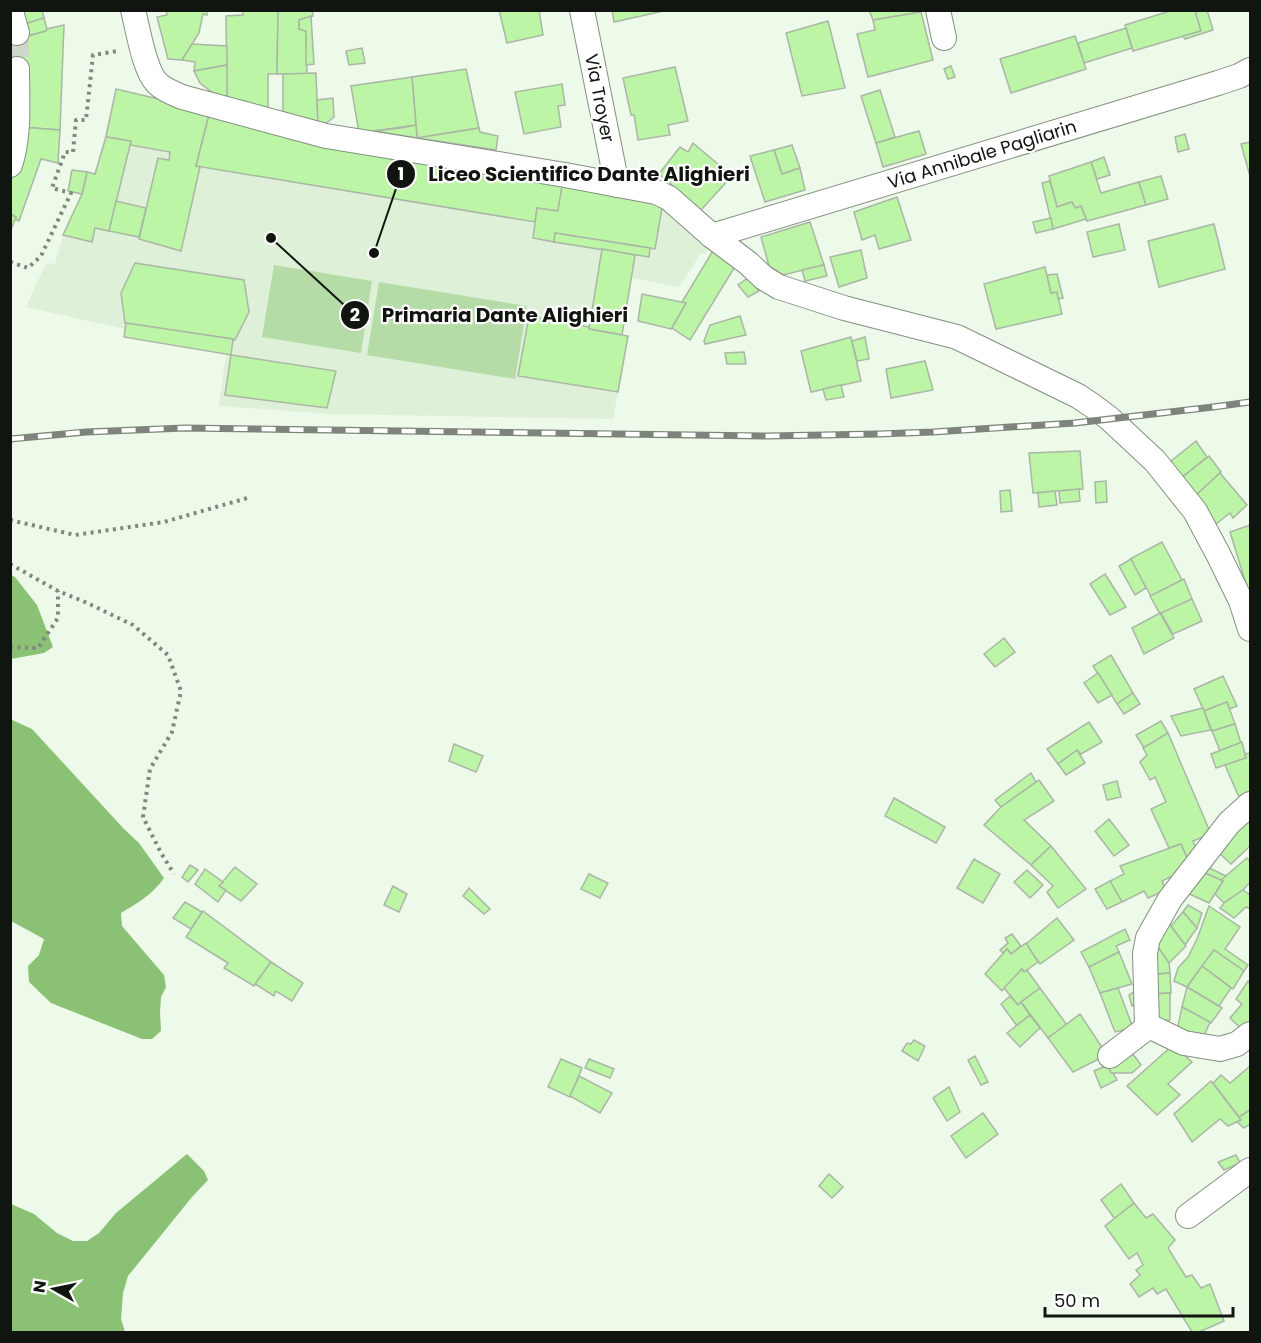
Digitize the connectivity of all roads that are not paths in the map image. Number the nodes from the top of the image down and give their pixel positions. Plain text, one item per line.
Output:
1 (133, 10) edge
2 (582, 10) edge
3 (938, 10) edge
4 (944, 38) dead end
5 (17, 69) tunnel mouth
6 (1251, 70) edge
7 (10, 165) edge
8 (617, 185) junction
9 (712, 236) junction
10 (1251, 629) edge
11 (1251, 804) edge
12 (1147, 1025) junction
13 (1251, 1034) edge
14 (1110, 1056) dead end
15 (1251, 1170) edge
16 (1188, 1216) dead end

1 - 8 street
2 - 8 street, Via Troyer
3 - 4 street
5 - 7 street
6 - 9 street, Via Annibale Pagliarin
8 - 9 street
9 - 10 street
11 - 12 street
12 - 13 street
12 - 14 street
15 - 16 street

